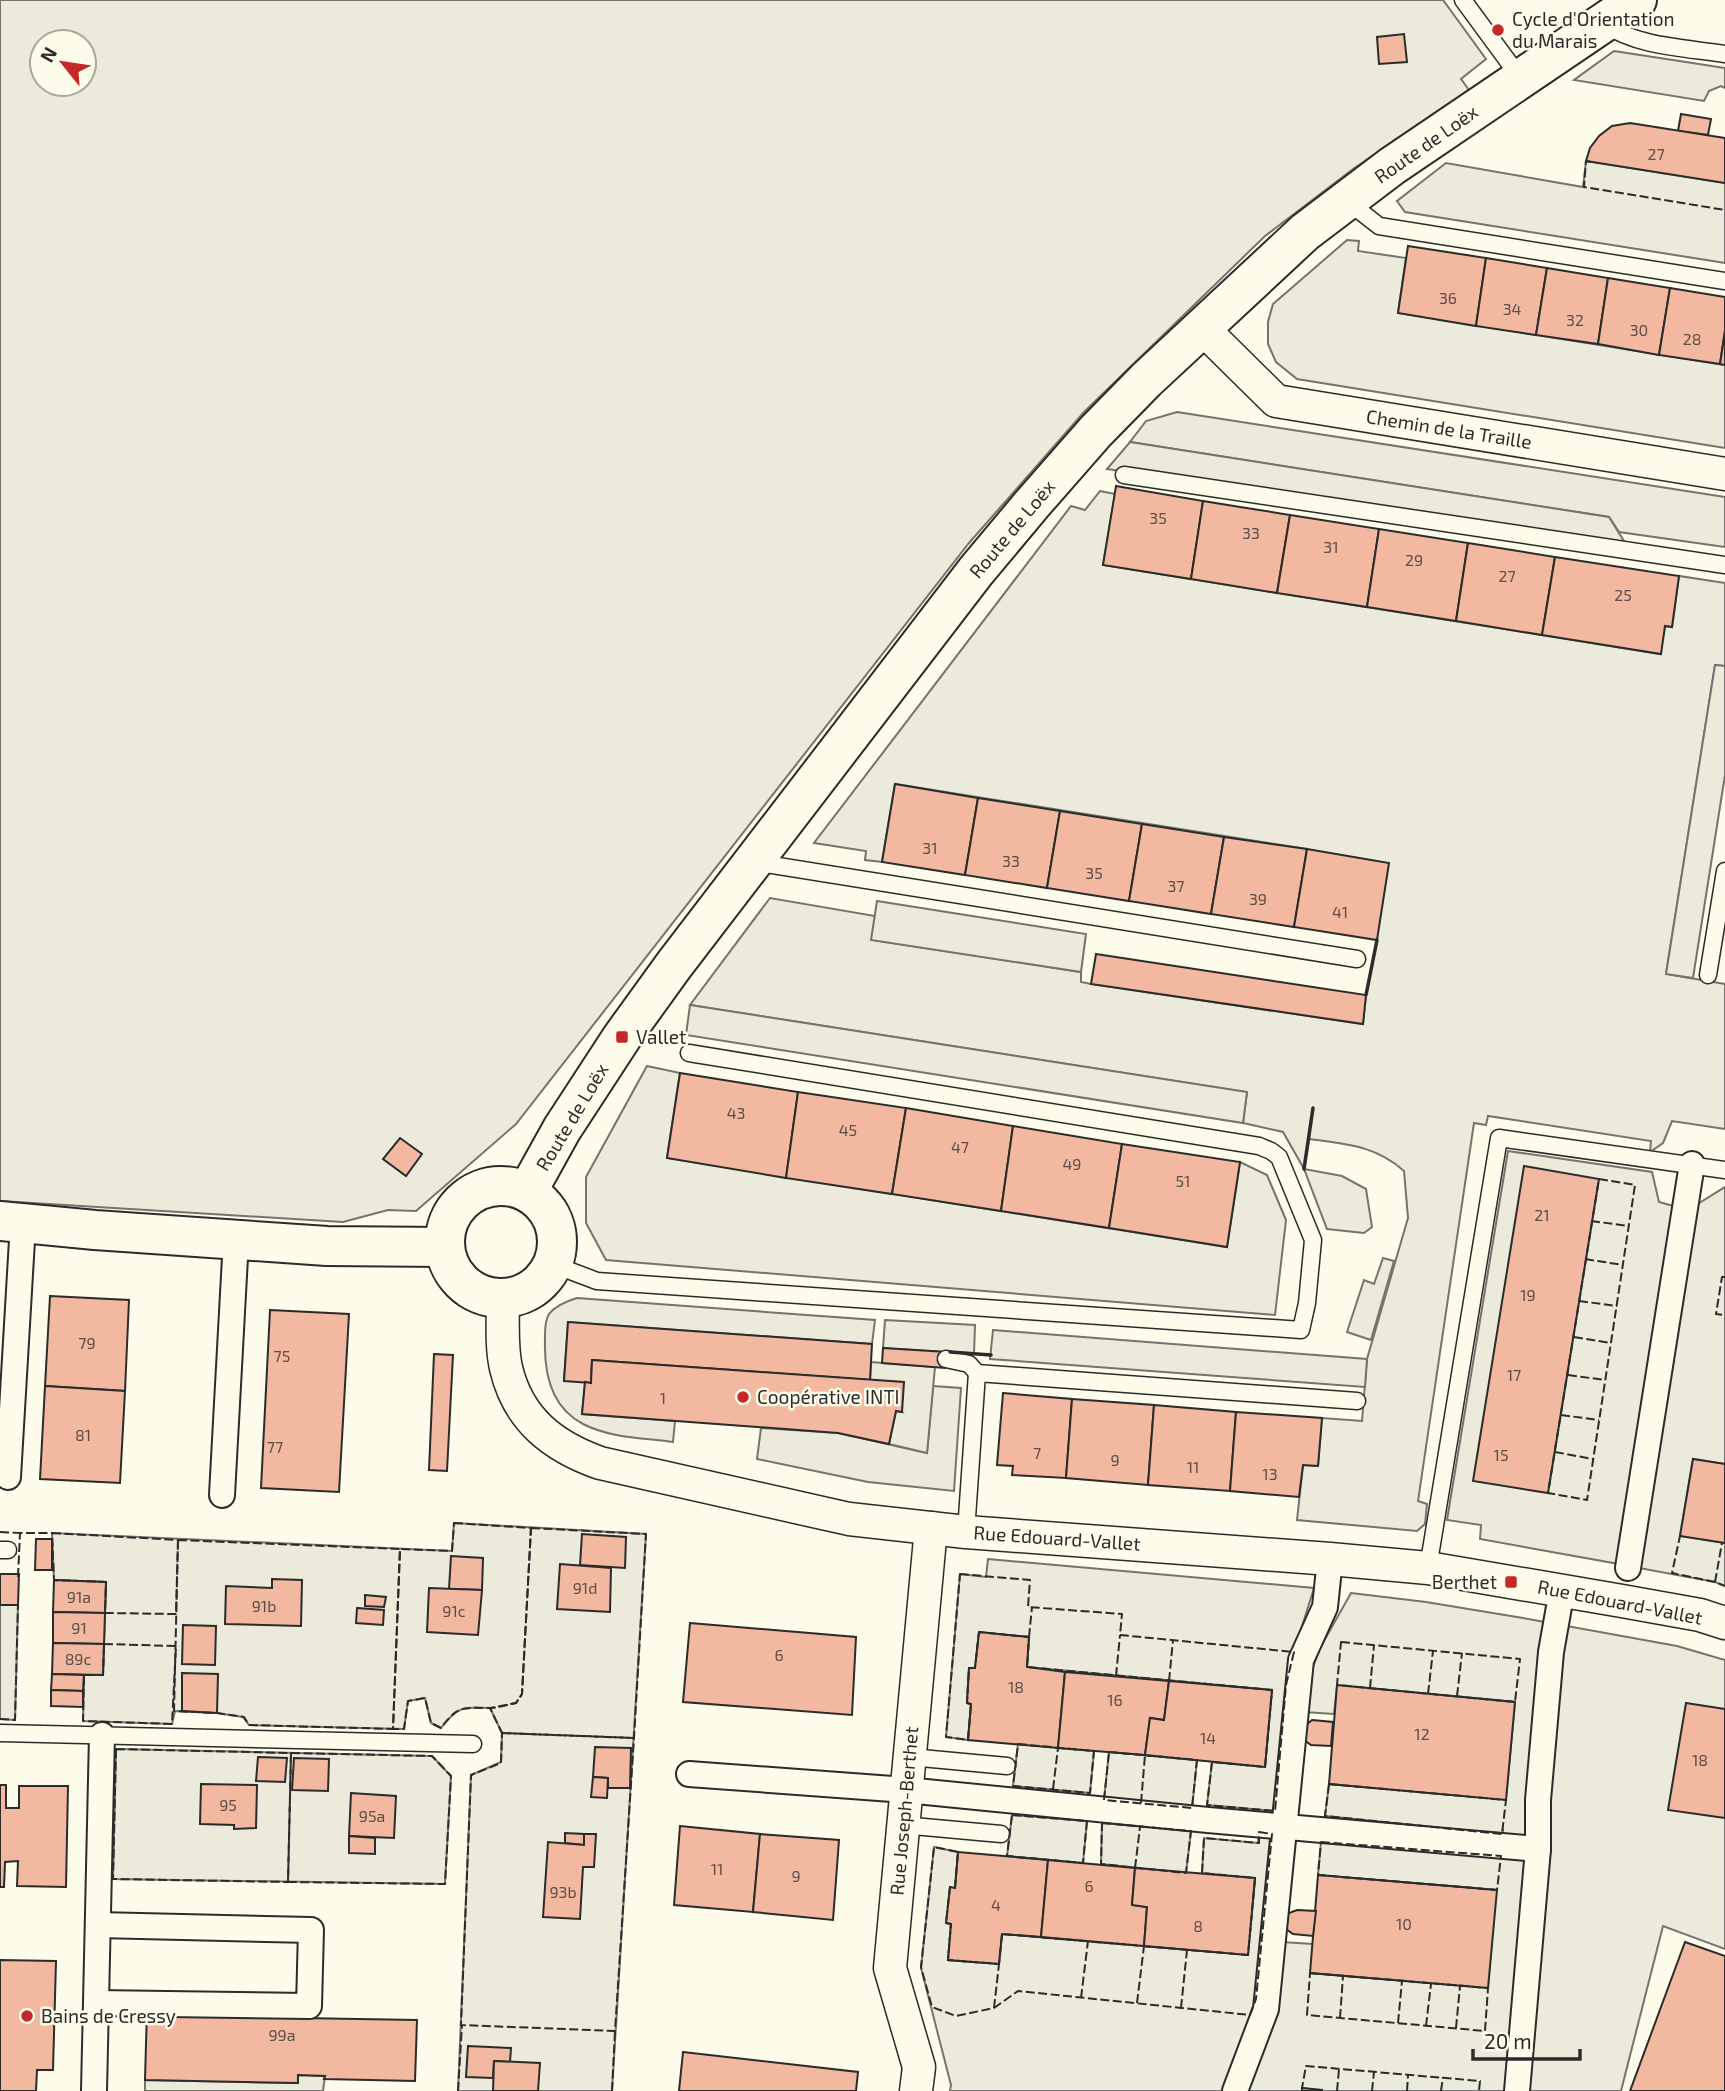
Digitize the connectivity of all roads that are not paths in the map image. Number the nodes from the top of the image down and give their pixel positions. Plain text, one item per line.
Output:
1 (1463, 0) edge
2 (1637, 0) edge
3 (1603, 23) junction
4 (1725, 54) edge
5 (1521, 79) junction
6 (1345, 200) junction
7 (1725, 281) edge
8 (1202, 327) junction
9 (1124, 474) dead end
10 (1725, 474) edge
11 (1725, 565) edge
12 (754, 862) junction
13 (1725, 871) edge
14 (1357, 959) dead end
15 (1708, 975) dead end
16 (690, 1053) dead end
17 (1692, 1164) junction
18 (1725, 1170) edge
19 (527, 1192) junction
20 (12, 1222) edge
21 (236, 1239) junction
22 (445, 1247) junction
23 (552, 1264) junction
24 (503, 1298) junction
25 (946, 1359) dead end
26 (977, 1373) junction
27 (1356, 1401) dead end
28 (8, 1477) dead end
29 (222, 1495) dead end
30 (931, 1528) junction
31 (966, 1532) junction
32 (1330, 1559) junction
33 (1428, 1568) junction
34 (1628, 1568) dead end
35 (1562, 1590) junction
36 (1725, 1623) edge
37 (0, 1733) edge
38 (102, 1735) junction
39 (473, 1744) dead end
40 (910, 1757) junction
41 (1007, 1766) dead end
42 (690, 1774) dead end
43 (906, 1790) junction
44 (902, 1825) junction
45 (1284, 1826) junction
46 (1001, 1835) dead end
47 (1538, 1849) junction
48 (98, 1925) junction
49 (96, 2003) junction
50 (94, 2091) edge
51 (916, 2091) edge
52 (1235, 2091) edge
53 (1517, 2091) edge

1 - 5 lane
2 - 3 street, Route de Loëx
3 - 4 lane
3 - 5 street, Route de Loëx
5 - 6 street, Route de Loëx
6 - 7 lane
6 - 8 street, Route de Loëx
8 - 10 street, Chemin de la Traille
8 - 12 street, Route de Loëx
9 - 11 lane
12 - 14 lane
12 - 19 street, Route de Loëx
13 - 15 lane
16 - 23 lane
17 - 18 lane
17 - 33 lane
17 - 34 street
19 - 22 street
19 - 23 street
20 - 21 street
20 - 28 street
21 - 22 street
21 - 29 street
22 - 24 street
23 - 24 street
24 - 30 street, Rue Edouard-Vallet
25 - 26 lane
26 - 27 lane
26 - 31 lane
30 - 31 street, Rue Edouard-Vallet
30 - 40 street, Rue Joseph-Berthet
31 - 32 street, Rue Edouard-Vallet
32 - 33 street, Rue Edouard-Vallet
32 - 45 street
33 - 35 street, Rue Edouard-Vallet
35 - 36 street, Rue Edouard-Vallet
35 - 47 street
37 - 38 lane
38 - 39 lane
38 - 48 street
40 - 41 lane
40 - 43 street, Rue Joseph-Berthet
42 - 43 street
43 - 44 street, Rue Joseph-Berthet
43 - 45 street
44 - 46 lane
44 - 51 street, Rue Joseph-Berthet
45 - 47 street
45 - 52 street
47 - 53 street
48 - 49 street
48 - 49 street
49 - 50 street

